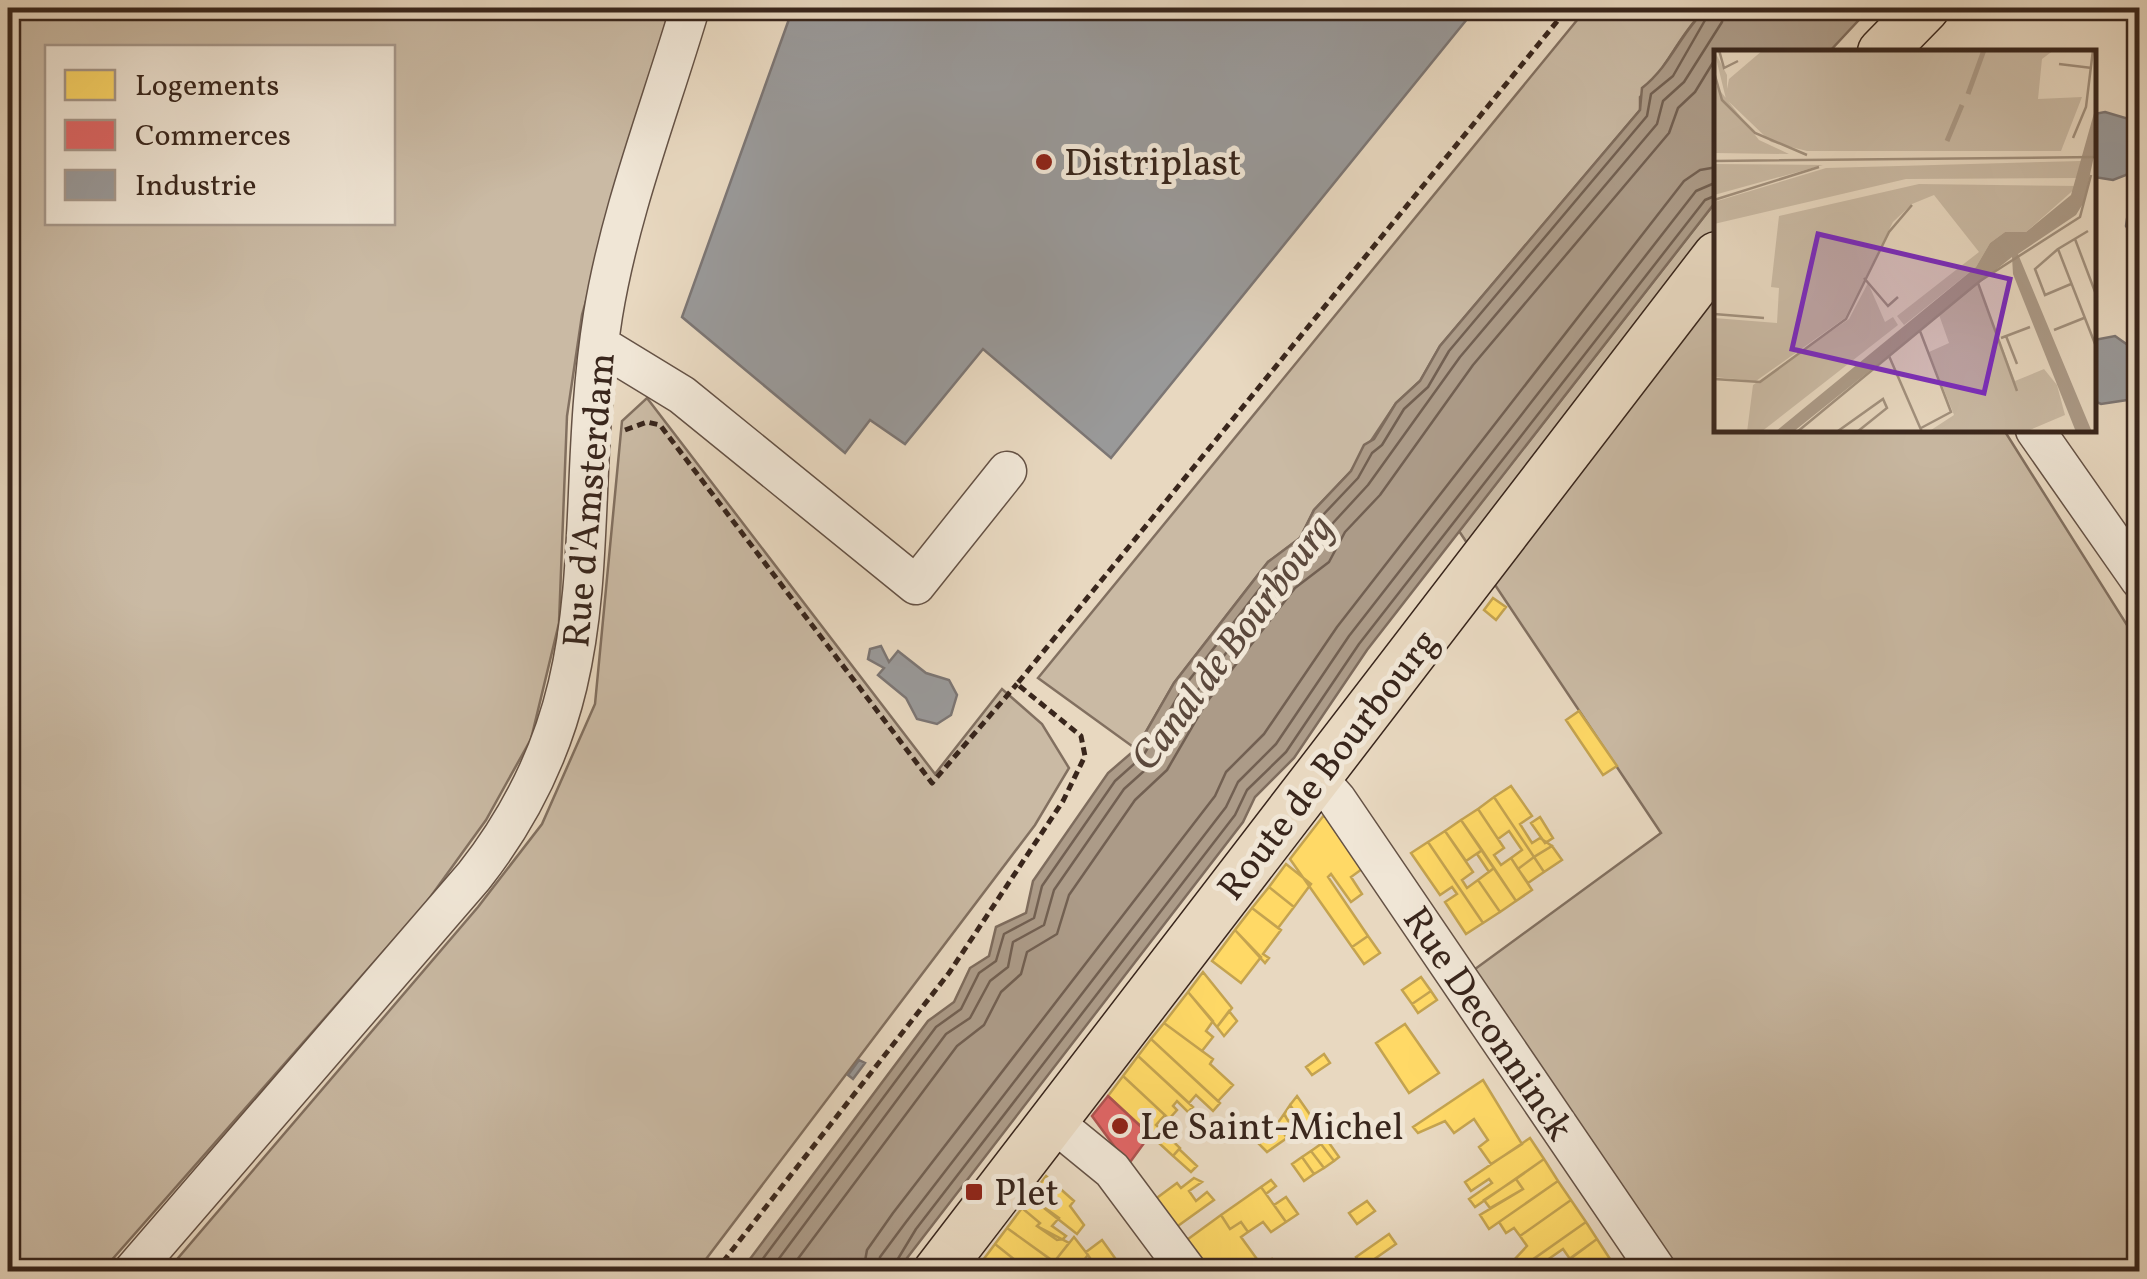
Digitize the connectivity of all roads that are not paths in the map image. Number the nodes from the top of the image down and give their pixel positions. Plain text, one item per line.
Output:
1 (690, 8) edge
2 (1925, 8) edge
3 (1884, 50) edge
4 (1714, 260) edge
5 (600, 345) junction
6 (2036, 432) edge
7 (1008, 471) dead end
8 (2140, 580) edge
9 (1316, 777) junction
10 (1052, 1121) junction
11 (132, 1272) edge
12 (937, 1272) edge
13 (1188, 1272) edge
14 (1658, 1272) edge

1 - 5 street, Rue d'Amsterdam
2 - 3 main road
4 - 9 main road, Route de Bourbourg
5 - 7 street
5 - 11 street, Rue d'Amsterdam
6 - 8 street
9 - 10 main road, Route de Bourbourg
9 - 14 street, Rue Deconninck
10 - 12 main road, Route de Bourbourg
10 - 13 street

